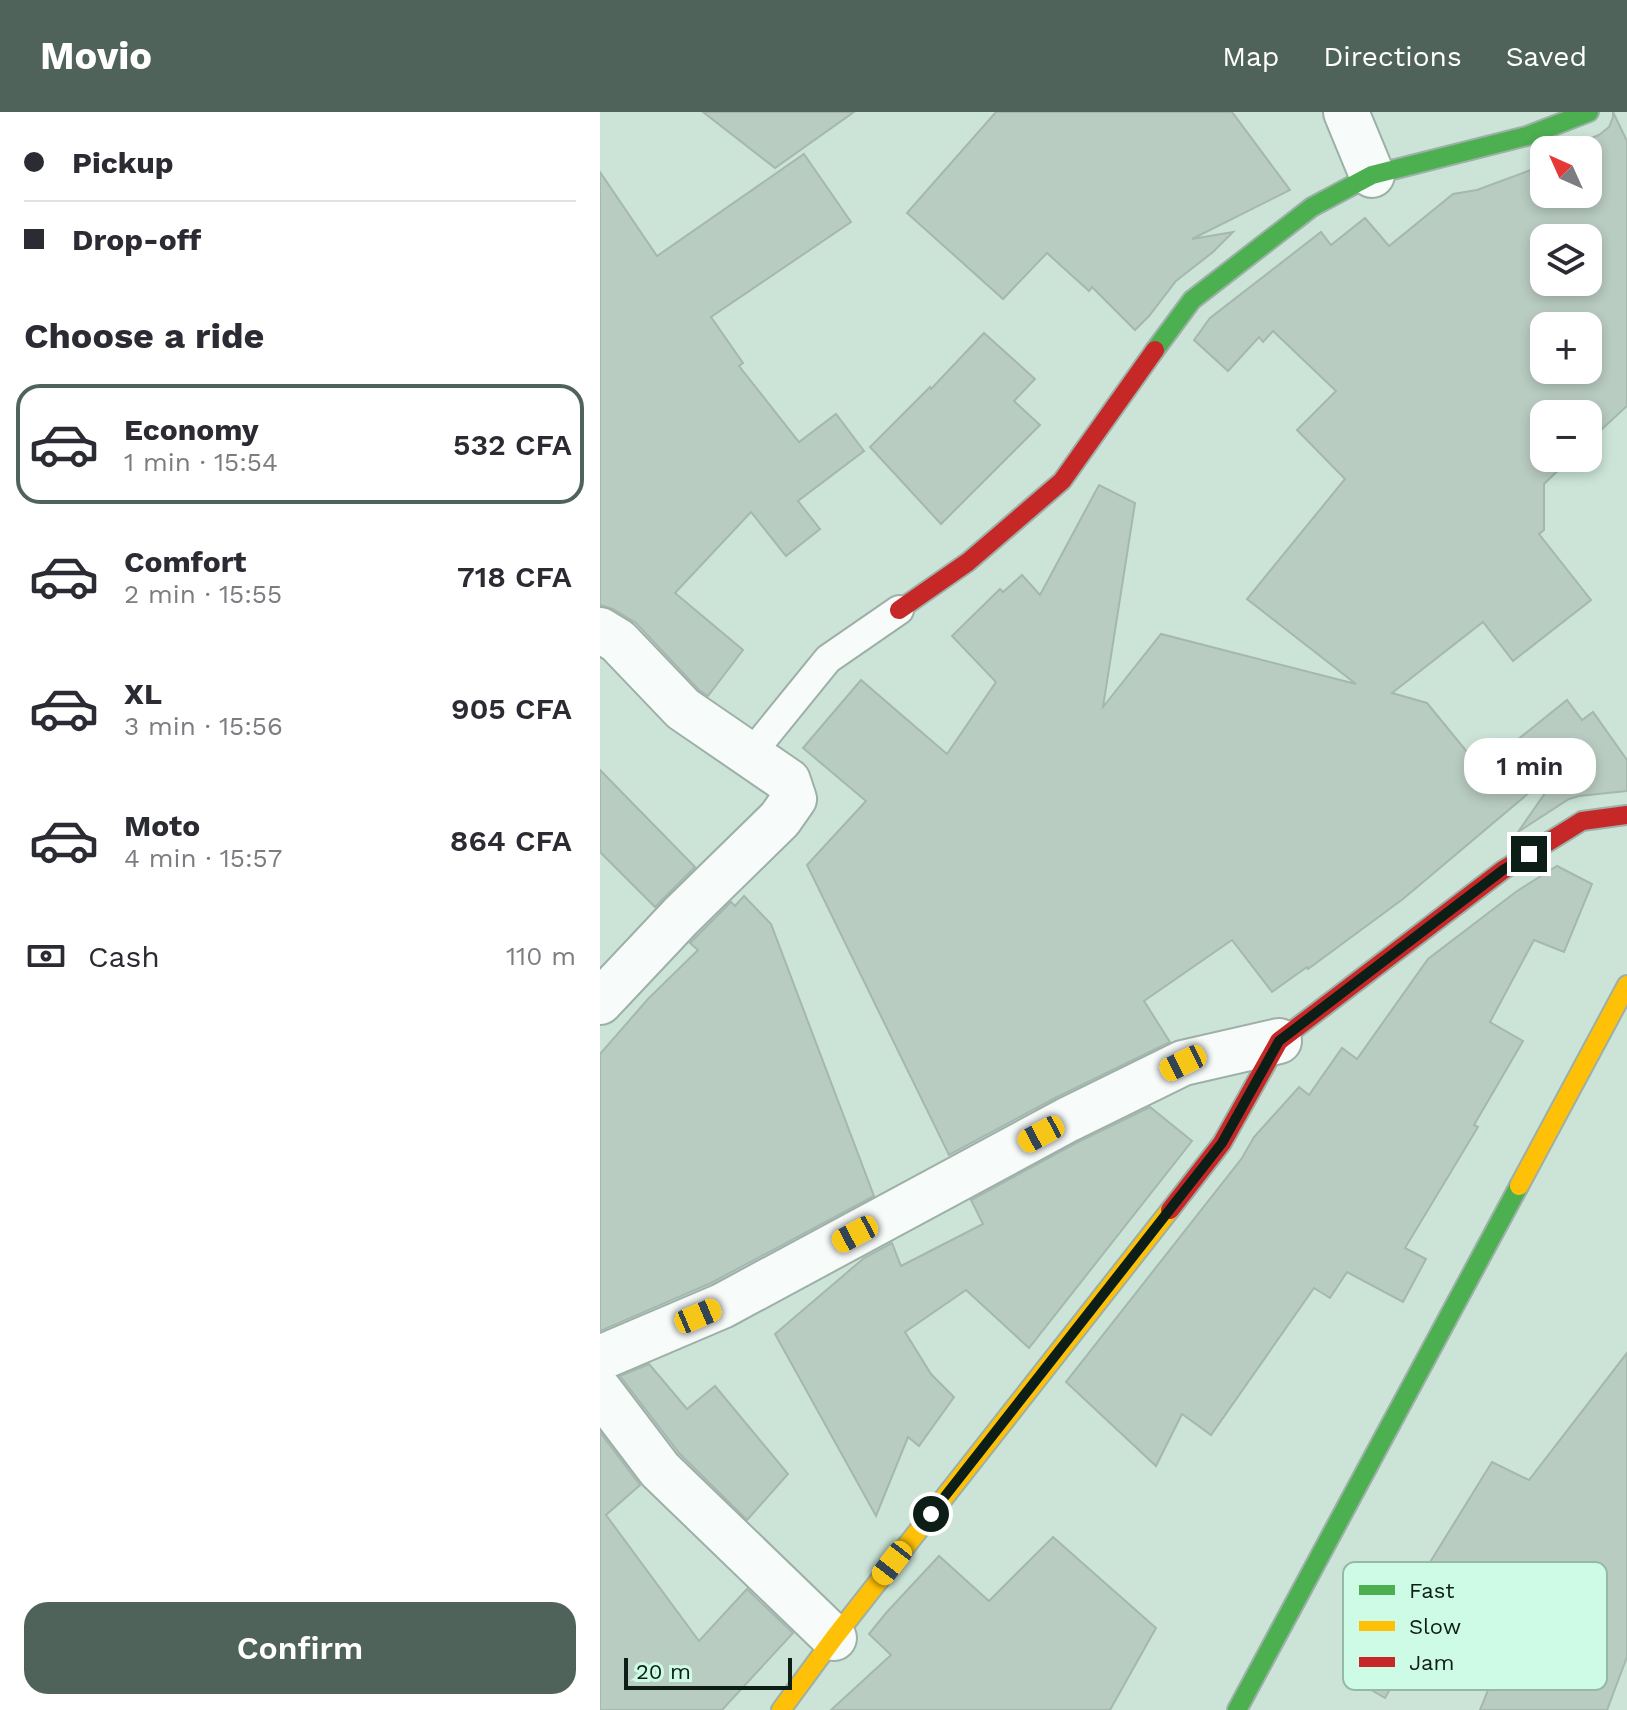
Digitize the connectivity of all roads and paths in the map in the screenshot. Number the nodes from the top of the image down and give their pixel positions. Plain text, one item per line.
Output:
1 (1346, 112) edge
2 (1589, 112) edge
3 (1372, 175) junction
4 (899, 610) joint
5 (600, 630) edge
6 (750, 755) junction
7 (1627, 815) edge
8 (1627, 985) edge
9 (600, 1002) edge
10 (1279, 1041) junction
11 (600, 1358) edge
12 (600, 1391) edge
13 (834, 1638) junction
14 (781, 1710) edge
15 (1237, 1710) edge

1 - 3 street
2 - 3 street
3 - 4 street
4 - 6 lane
5 - 6 street
6 - 9 street
7 - 10 street
8 - 15 street
10 - 11 street
10 - 13 street
12 - 13 street
13 - 14 street

